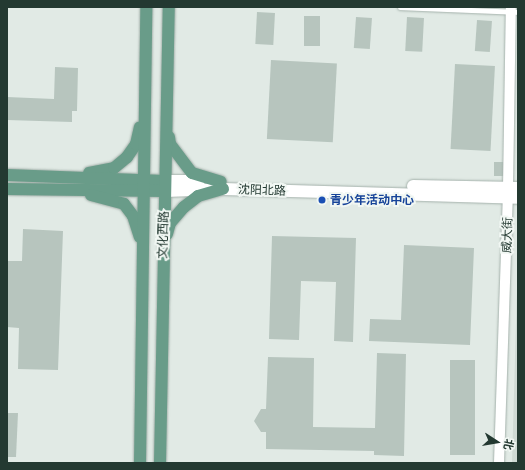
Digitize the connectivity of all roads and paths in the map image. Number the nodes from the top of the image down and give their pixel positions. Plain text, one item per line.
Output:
1 (146, 7) edge
2 (169, 7) edge
3 (400, 7) edge
4 (513, 10) edge
5 (145, 108) junction
6 (167, 112) junction
7 (7, 175) edge
8 (62, 177) junction
9 (144, 185) junction
10 (222, 185) junction
11 (165, 186) junction
12 (7, 189) edge
13 (64, 190) junction
14 (513, 193) edge
15 (144, 260) junction
16 (162, 261) junction
17 (140, 463) edge
18 (160, 463) edge
19 (499, 463) edge

1 - 5 main road, 文化西路
2 - 6 main road, 文化西路
3 - 4 lane
4 - 14 street, 威大街
5 - 8 main road
5 - 9 main road, 文化西路
6 - 10 main road
6 - 11 main road, 文化西路
7 - 8 main road, 沈阳北路
8 - 9 main road, 沈阳北路
9 - 11 main road, 沈阳北路
9 - 13 main road, 沈阳北路
9 - 15 main road, 文化西路
10 - 11 street, 沈阳北路
10 - 14 street, 沈阳北路
10 - 16 main road
11 - 16 main road, 文化西路
12 - 13 main road, 沈阳北路
13 - 15 main road
14 - 19 street, 威大街
15 - 17 main road, 文化西路
16 - 18 main road, 文化西路

